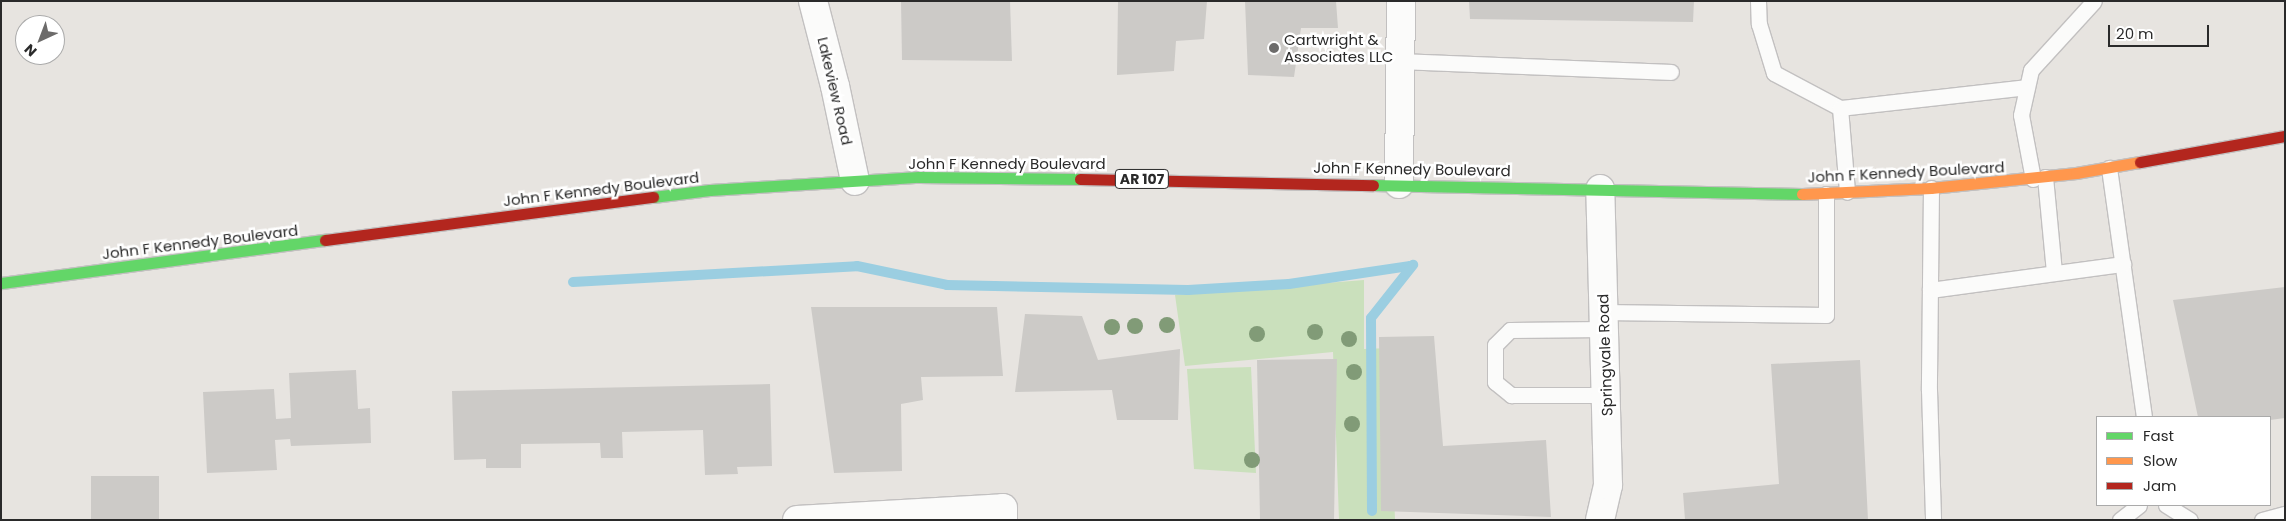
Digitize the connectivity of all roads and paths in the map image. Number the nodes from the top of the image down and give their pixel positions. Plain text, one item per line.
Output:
1 (813, 1) edge
2 (1401, 1) edge
3 (1758, 1) edge
4 (2094, 1) edge
5 (1400, 61) junction
6 (1671, 72) dead end
7 (2027, 87) junction
8 (1840, 108) junction
9 (2285, 136) edge
10 (2109, 168) junction
11 (2039, 178) junction
12 (855, 181) junction
13 (1399, 184) junction
14 (1931, 188) junction
15 (1600, 189) junction
16 (1847, 192) junction
17 (1826, 194) junction
18 (2123, 264) junction
19 (2054, 273) junction
20 (1, 283) edge
21 (1930, 290) junction
22 (1603, 320) junction
23 (1607, 395) junction
24 (2144, 416) edge
25 (2138, 506) edge
26 (2168, 506) edge
27 (2285, 514) edge
28 (797, 520) edge
29 (1003, 520) edge
30 (1600, 520) edge
31 (1933, 520) edge
32 (2120, 520) edge
33 (2190, 520) edge
34 (2262, 520) edge

1 - 12 street, Lakeview Road
2 - 5 street
3 - 8 lane
4 - 7 lane
5 - 6 lane
5 - 13 street
7 - 8 lane
7 - 11 lane
8 - 16 lane
9 - 10 main road, John F Kennedy Boulevard / AR 107
10 - 11 main road, John F Kennedy Boulevard / AR 107
10 - 18 lane
11 - 14 main road, John F Kennedy Boulevard / AR 107
11 - 19 lane
12 - 13 main road, John F Kennedy Boulevard / AR 107
12 - 20 main road, John F Kennedy Boulevard / AR 107
13 - 15 main road, John F Kennedy Boulevard / AR 107
14 - 16 main road, John F Kennedy Boulevard / AR 107
14 - 21 lane
15 - 17 main road, John F Kennedy Boulevard / AR 107
15 - 22 street, Springvale Road
16 - 17 main road, John F Kennedy Boulevard / AR 107
17 - 22 lane
18 - 19 lane
18 - 24 lane
19 - 21 lane
21 - 31 lane
22 - 23 street, Springvale Road
22 - 23 lane
23 - 30 street, Springvale Road
25 - 32 lane
26 - 33 lane
27 - 34 lane
28 - 29 street

